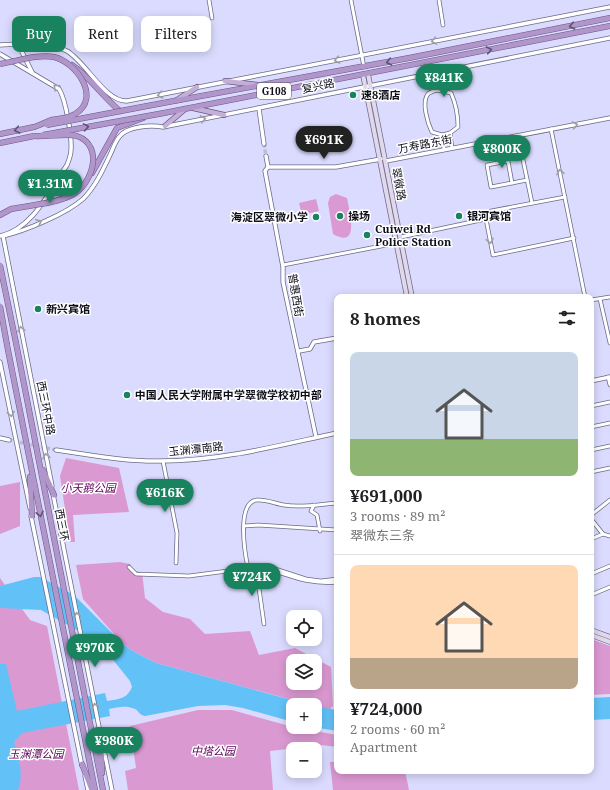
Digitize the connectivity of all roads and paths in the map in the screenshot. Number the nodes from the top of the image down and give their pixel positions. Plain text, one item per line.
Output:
1 (209, 0) edge
2 (351, 0) edge
3 (439, 0) edge
4 (610, 7) edge
5 (212, 18) dead end
6 (610, 18) edge
7 (443, 26) dead end
8 (610, 26) edge
9 (610, 38) edge
10 (12, 44) edge
11 (0, 45) edge
12 (66, 51) edge
13 (22, 52) edge
14 (0, 54) edge
15 (362, 55) junction
16 (0, 64) edge
17 (70, 64) junction
18 (364, 67) junction
19 (33, 72) junction
20 (434, 73) junction
21 (366, 74) junction
22 (226, 81) junction
23 (260, 85) junction
24 (198, 87) junction
25 (368, 87) junction
26 (437, 90) junction
27 (175, 101) junction
28 (191, 107) junction
29 (185, 109) junction
30 (259, 109) junction
31 (120, 111) junction
32 (154, 114) junction
33 (224, 115) junction
34 (610, 118) edge
35 (165, 126) junction
36 (34, 127) junction
37 (551, 129) junction
38 (450, 133) junction
39 (0, 134) edge
40 (442, 135) junction
41 (34, 136) junction
42 (0, 143) edge
43 (264, 144) tunnel mouth
44 (452, 148) junction
45 (444, 149) junction
46 (522, 155) dead end
47 (266, 156) tunnel mouth
48 (380, 160) junction
49 (386, 161) junction
50 (268, 167) junction
51 (91, 174) junction
52 (527, 180) junction
53 (512, 183) junction
54 (565, 197) junction
55 (532, 203) junction
56 (0, 208) edge
57 (11, 209) junction
58 (0, 215) edge
59 (488, 217) dead end
60 (2, 236) edge
61 (401, 237) junction
62 (574, 238) junction
63 (397, 242) junction
64 (5, 246) junction
65 (0, 247) edge
66 (9, 265) junction
67 (283, 265) junction
68 (0, 266) edge
69 (406, 294) edge
70 (411, 294) edge
71 (584, 294) edge
72 (610, 297) edge
73 (600, 299) junction
74 (594, 300) edge
75 (0, 306) edge
76 (334, 339) edge
77 (610, 342) edge
78 (299, 351) junction
79 (0, 362) edge
80 (609, 377) edge
81 (594, 380) edge
82 (610, 385) edge
83 (610, 402) edge
84 (594, 405) edge
85 (610, 423) edge
86 (594, 426) edge
87 (334, 434) edge
88 (316, 437) junction
89 (0, 438) edge
90 (9, 440) tunnel mouth
91 (610, 446) edge
92 (594, 449) edge
93 (56, 450) tunnel mouth
94 (162, 461) junction
95 (29, 462) junction
96 (39, 462) junction
97 (610, 468) edge
98 (594, 471) edge
99 (54, 495) junction
100 (610, 500) edge
101 (334, 503) edge
102 (314, 505) junction
103 (594, 513) edge
104 (32, 516) junction
105 (594, 523) edge
106 (244, 526) junction
107 (334, 530) edge
108 (320, 531) junction
109 (603, 534) junction
110 (610, 536) edge
111 (594, 538) edge
112 (176, 563) dead end
113 (129, 566) dead end
114 (610, 566) edge
115 (256, 567) junction
116 (248, 568) junction
117 (594, 573) edge
118 (334, 580) edge
119 (610, 586) edge
120 (594, 594) edge
121 (264, 624) dead end
122 (594, 631) edge
123 (594, 636) edge
124 (610, 637) edge
125 (610, 642) edge
126 (100, 735) junction
127 (82, 764) junction
128 (88, 790) edge
129 (92, 790) edge
130 (95, 790) edge
131 (103, 790) edge
132 (112, 790) edge

1 - 5 street
2 - 15 street
3 - 7 street
4 -> 15 street, 复兴路
6 -> 18 highway, 复兴路 / G108
21 -> 8 highway, 复兴路 / G108
9 - 20 street, 复兴路
10 - 11 street, 复兴路
24 -> 12 street, 复兴路
13 - 19 street
14 - 19 street
15 - 18 street
15 -> 22 street, 复兴路
16 - 17 highway, bridge
17 - 31 highway, bridge
17 - 36 highway, bridge
18 - 23 highway, 复兴路 / G108
60 -> 19 street
20 - 25 street, 复兴路
20 - 26 street
21 - 25 main road, 翠微路
21 - 28 highway, 复兴路 / G108
22 - 23 main road
22 - 24 street, 复兴路
23 - 27 highway, 复兴路 / G108
24 - 27 main road
25 - 30 street, 复兴路
25 - 48 main road, 翠微路
25 - 49 main road, 翠微路
26 - 38 street
26 - 40 street
27 - 31 highway, 复兴路 / G108, bridge
28 - 29 highway, 复兴路 / G108
28 - 33 main road
29 - 32 highway, 复兴路 / G108, bridge
29 - 35 main road
30 - 33 street, 复兴路
30 - 43 street
31 - 36 highway, 复兴路 / G108, bridge
41 -> 32 highway, 复兴路 / G108, bridge
32 - 51 highway, bridge
35 -> 33 street, 复兴路
37 -> 34 street, 万寿路东街
60 -> 35 street, 复兴路
36 -> 39 highway, 复兴路 / G108
37 - 44 street, 万寿路东街
54 -> 37 street
38 - 40 street
38 - 44 street
40 - 45 street
41 - 42 highway, 复兴路 / G108
41 - 51 highway, bridge
44 - 45 street, 万寿路东街
45 - 49 street, 万寿路东街
46 - 52 street
47 - 50 street, 普惠西街
48 - 50 street
48 - 63 main road, 翠微路
49 - 61 main road, 翠微路
50 - 67 street, 普惠西街
51 - 57 highway, bridge
52 - 53 street
52 - 55 street
53 - 53 street
54 - 55 street
54 - 62 street
55 - 59 street
56 - 57 highway
57 - 58 highway
60 - 64 street, 西三环中路
61 -> 62 street
61 - 70 main road, 翠微路
62 - 71 street
63 - 67 street
63 - 69 main road, 翠微路
64 - 65 street
64 - 66 street, 西三环中路
66 - 68 street
99 -> 66 street, 西三环中路
67 - 78 street, 普惠西街
68 - 96 highway, 西三环, bridge
72 - 73 street
73 - 74 street
73 - 77 street
75 - 95 highway, 西三环, bridge
76 - 78 street
78 - 88 street, 普惠西街
79 -> 104 street
80 - 81 street
80 - 82 street
83 - 84 street
85 - 86 street
87 - 88 street, 玉渊潭南路
88 - 94 street, 玉渊潭南路
89 - 90 street
91 - 92 street
93 - 94 street, 玉渊潭南路
94 - 112 street
95 - 104 highway
95 -> 130 highway, 西三环
96 - 99 highway
96 - 131 highway, 西三环
97 - 98 street
126 -> 99 street, 西三环中路
100 - 103 street
101 - 102 street
102 - 106 street
102 - 108 street
104 - 127 street
105 - 109 street
106 - 108 street
106 - 116 street
107 - 108 street
109 - 110 street
109 - 111 street
113 - 116 street
114 - 117 street
115 - 116 street
115 - 118 street
115 - 121 street
119 - 120 street
122 - 124 main road
123 - 125 main road
126 - 131 highway
126 - 132 street
127 - 128 street
127 - 129 highway

